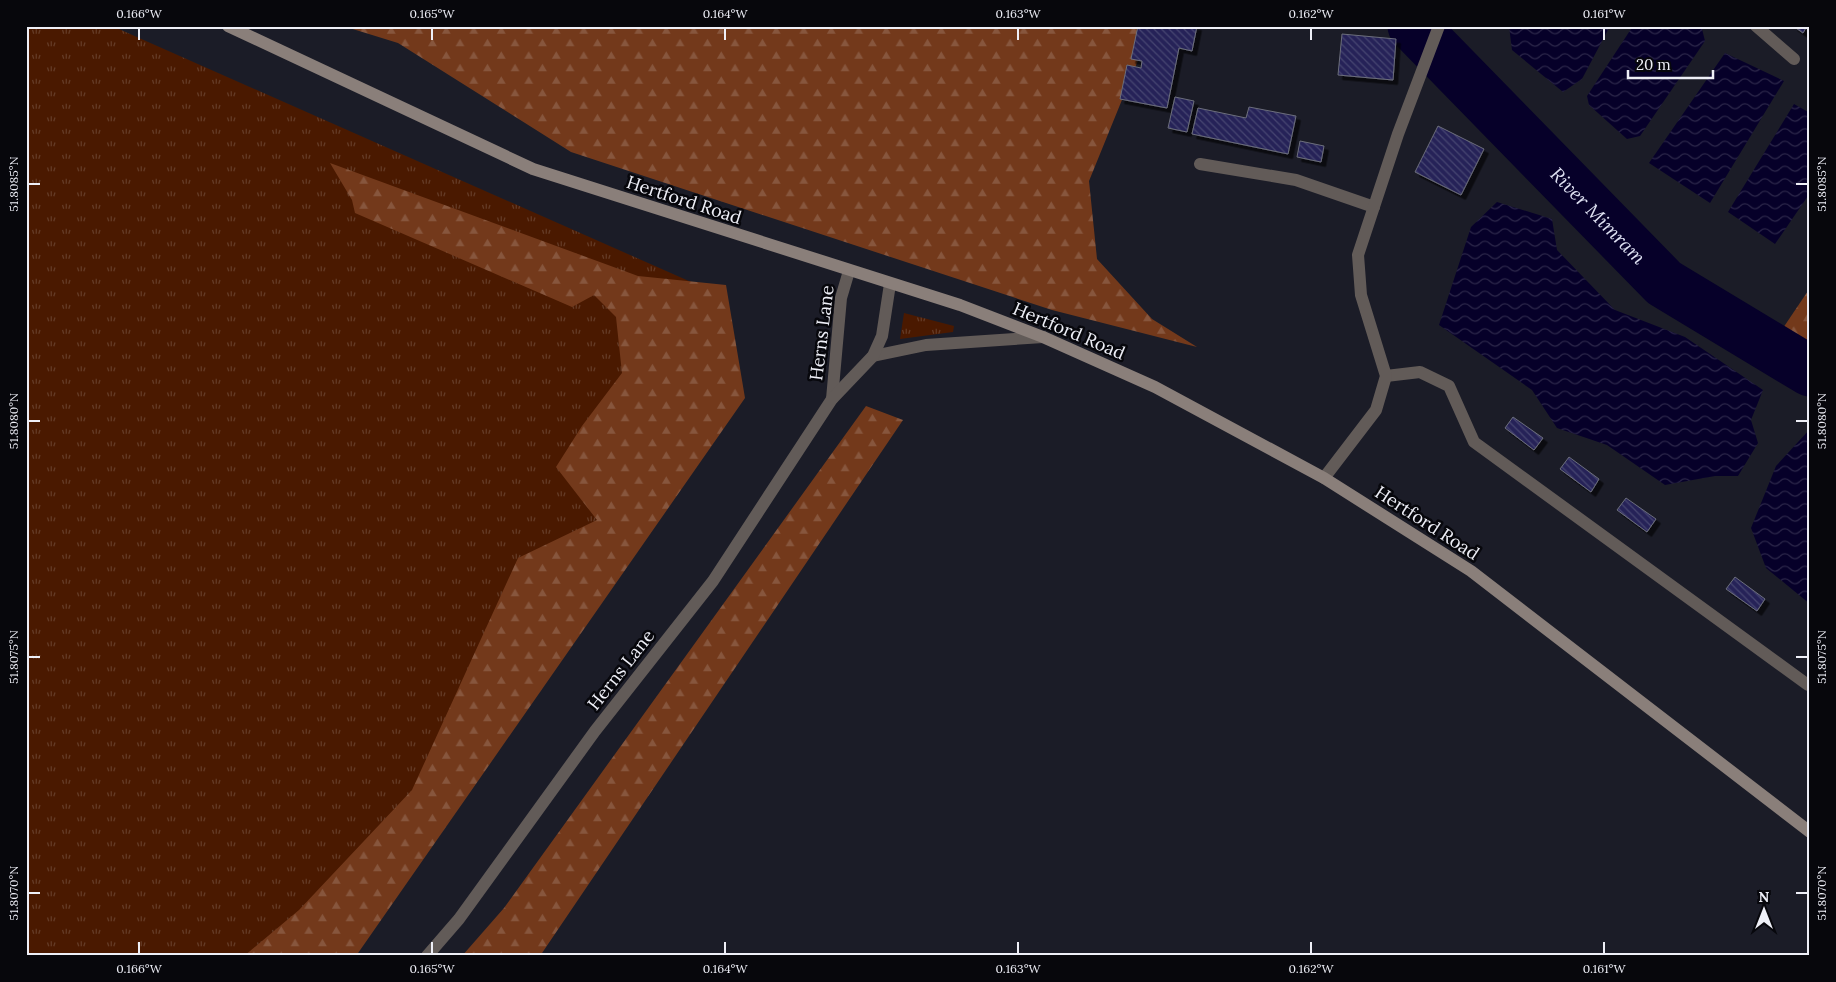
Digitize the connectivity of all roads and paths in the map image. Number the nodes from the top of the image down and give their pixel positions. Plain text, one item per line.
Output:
1 (228, 26) edge
2 (1439, 26) edge
3 (1756, 26) edge
4 (1794, 58) dead end
5 (1200, 164) dead end
6 (1374, 208) junction
7 (849, 271) junction
8 (890, 284) junction
9 (1043, 337) junction
10 (873, 356) junction
11 (1386, 376) junction
12 (832, 399) junction
13 (1324, 478) junction
14 (1808, 685) dead end
15 (1810, 832) edge
16 (427, 956) edge

1 - 7 main road, Hertford Road
2 - 6 street
3 - 4 street
5 - 6 street
6 - 11 street
7 - 8 main road, Hertford Road
7 - 12 street, Herns Lane
8 - 9 main road, Hertford Road
8 - 10 street, Herns Lane
9 - 10 street
9 - 13 main road, Hertford Road
10 - 12 street, Herns Lane
11 - 13 street
11 - 14 street
12 - 16 street, Herns Lane
13 - 15 main road, Hertford Road

